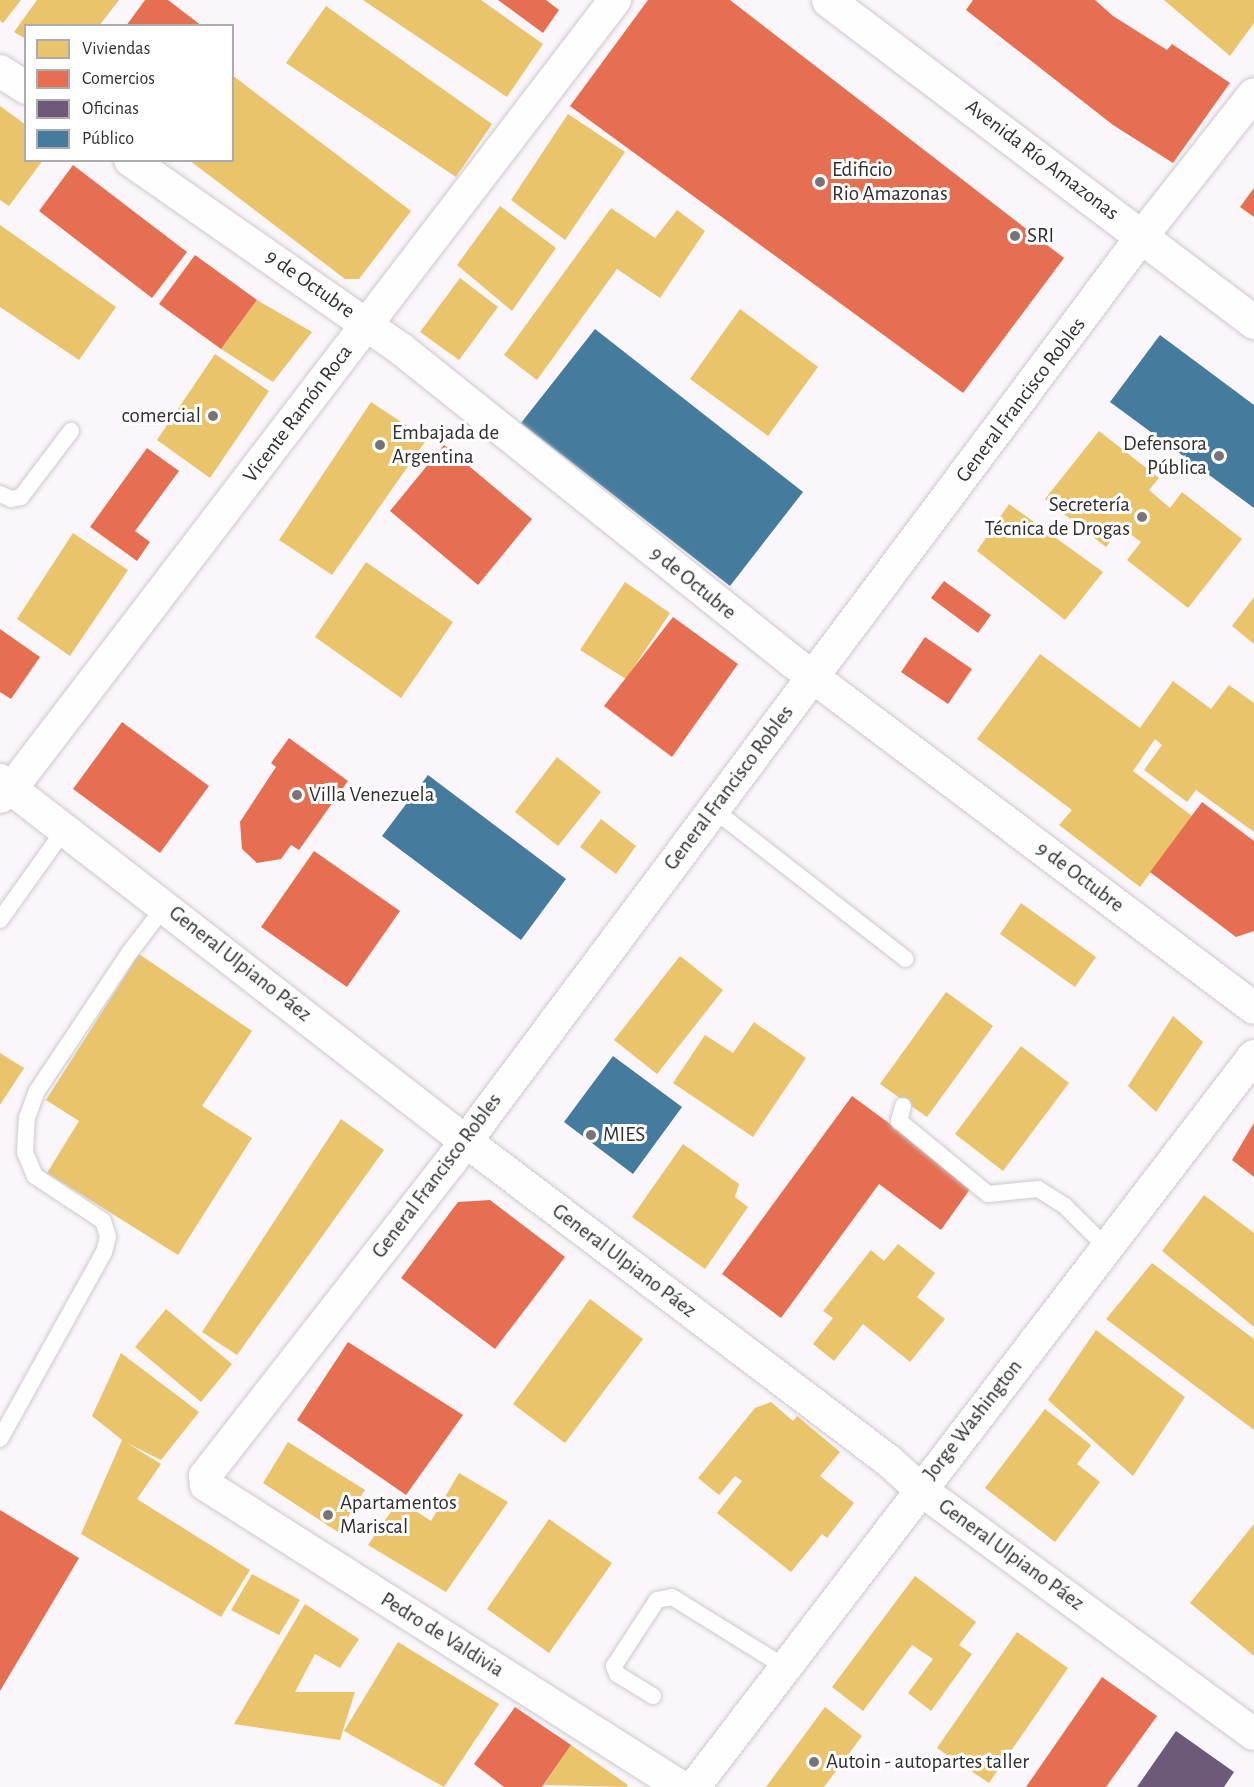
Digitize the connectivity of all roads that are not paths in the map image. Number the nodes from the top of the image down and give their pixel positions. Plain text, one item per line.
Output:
1 (615, 0) edge
2 (828, 0) edge
3 (0, 71) edge
4 (24, 87) edge
5 (1254, 94) edge
6 (133, 162) edge
7 (1143, 236) junction
8 (1254, 322) edge
9 (367, 324) junction
10 (71, 431) dead end
11 (0, 495) edge
12 (812, 677) junction
13 (4, 789) edge
14 (713, 809) junction
15 (65, 829) junction
16 (166, 905) junction
17 (0, 920) edge
18 (906, 959) dead end
19 (1254, 1008) edge
20 (1254, 1056) edge
21 (903, 1106) dead end
22 (464, 1140) junction
23 (1106, 1247) junction
24 (0, 1439) edge
25 (204, 1481) joint
26 (920, 1489) junction
27 (785, 1667) junction
28 (652, 1696) dead end
29 (1254, 1734) edge
30 (681, 1787) edge
31 (694, 1787) edge

1 - 9 street, Vicente Ramón Roca
2 - 7 street, Avenida Río Amazonas
3 - 4 street
5 - 7 street, General Francisco Robles
6 - 9 street, 9 de Octubre
7 - 8 street, Avenida Río Amazonas
7 - 12 street, General Francisco Robles
9 - 12 street, 9 de Octubre
9 - 13 street, Vicente Ramón Roca
10 - 11 lane
12 - 14 street, General Francisco Robles
12 - 19 street, 9 de Octubre
13 - 15 street, General Ulpiano Páez
14 - 18 lane
14 - 22 street, General Francisco Robles
15 - 16 street, General Ulpiano Páez
15 - 17 lane
16 - 22 street, General Ulpiano Páez
16 - 24 lane
20 - 23 street, Jorge Washington
21 - 23 lane
22 - 25 street, General Francisco Robles
22 - 26 street, General Ulpiano Páez
23 - 26 street, Jorge Washington
25 - 30 street, Pedro de Valdivia
26 - 27 street, Jorge Washington
26 - 29 street, General Ulpiano Páez
27 - 28 lane
27 - 31 street, Jorge Washington

